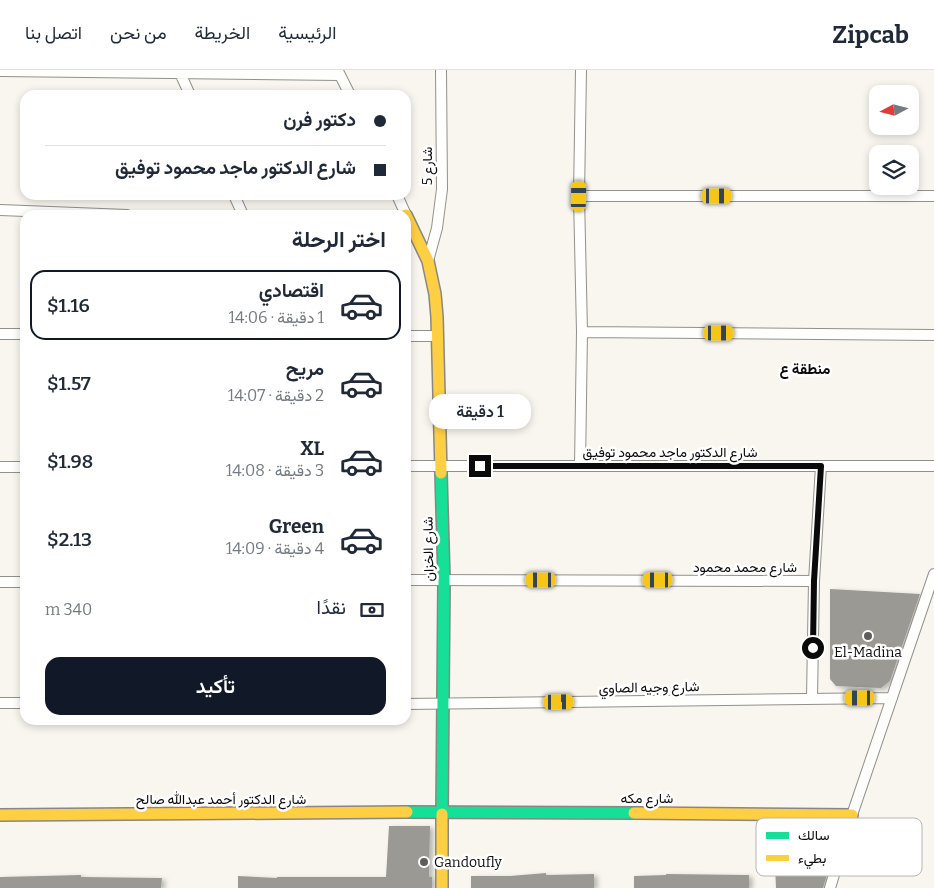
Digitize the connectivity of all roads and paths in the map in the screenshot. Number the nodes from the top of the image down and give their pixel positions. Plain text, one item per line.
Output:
1 (441, 70) edge
2 (581, 70) edge
3 (0, 71) edge
4 (339, 72) edge
5 (180, 74) junction
6 (188, 90) edge
7 (348, 90) edge
8 (579, 196) junction
9 (934, 196) edge
10 (0, 210) edge
11 (20, 211) edge
12 (411, 225) edge
13 (428, 261) junction
14 (582, 332) junction
15 (0, 334) edge
16 (20, 334) edge
17 (934, 335) edge
18 (411, 336) edge
19 (437, 336) junction
20 (441, 465) junction
21 (411, 466) edge
22 (580, 466) junction
23 (821, 466) junction
24 (934, 466) edge
25 (0, 467) edge
26 (20, 467) edge
27 (934, 574) edge
28 (411, 580) edge
29 (444, 580) junction
30 (814, 581) junction
31 (0, 582) edge
32 (20, 582) edge
33 (812, 698) junction
34 (892, 698) junction
35 (0, 703) edge
36 (20, 703) edge
37 (411, 704) edge
38 (442, 704) junction
39 (442, 812) junction
40 (0, 815) edge
41 (852, 815) junction
42 (851, 818) edge
43 (834, 876) edge
44 (442, 888) edge
45 (830, 888) edge

1 - 13 street, شارع 5
2 - 8 street
3 - 5 street
4 - 5 street
4 - 7 street
5 - 6 street
8 - 9 street
8 - 14 street
10 - 11 street
12 - 13 street, شارع الخزان
13 - 19 street, شارع الخزان
14 - 17 street
14 - 22 street
15 - 16 street
18 - 19 street
19 - 20 street, شارع الخزان
20 - 21 street, شارع الدكتور ماجد محمود توفيق
20 - 22 street, شارع الدكتور ماجد محمود توفيق
20 - 29 street, شارع الخزان
22 - 23 street, شارع الدكتور ماجد محمود توفيق
23 - 24 street, شارع الدكتور ماجد محمود توفيق
23 - 30 street
25 - 26 street
27 - 34 street
28 - 29 street, شارع محمد محمود
29 - 30 street, شارع محمد محمود
29 - 38 street, شارع الخزان
30 - 33 street
31 - 32 street
33 - 34 street, شارع وجيه الصاوي
33 - 38 street, شارع وجيه الصاوي
34 - 41 street
35 - 36 street
37 - 38 street, شارع وجيه الصاوي
38 - 39 street, شارع الخزان
39 - 40 street, شارع الدكتور أحمد عبدالله صالح
39 - 41 street, شارع مكه
39 - 44 street, شارع الخزان
41 - 42 street
43 - 45 street

